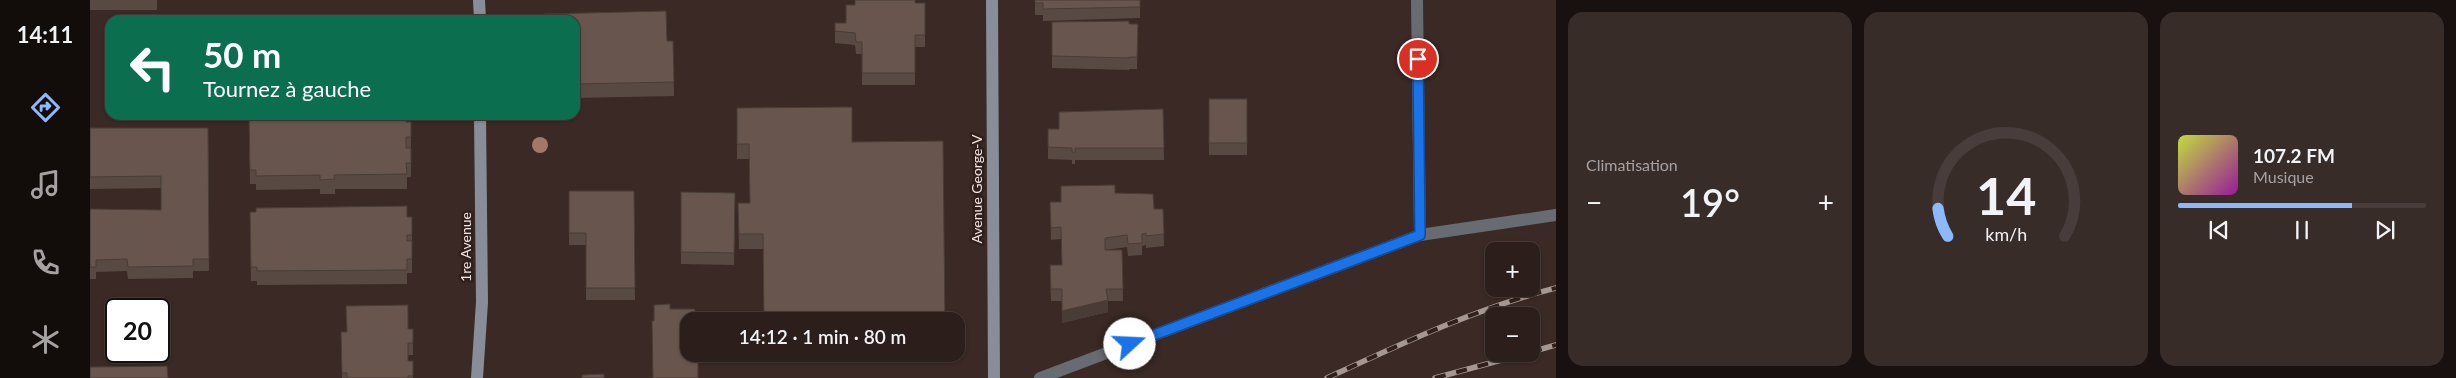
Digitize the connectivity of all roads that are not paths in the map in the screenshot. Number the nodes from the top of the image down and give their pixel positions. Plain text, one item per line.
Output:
1 (479, 0) edge
2 (992, 0) edge
3 (1417, 0) edge
4 (480, 15) edge
5 (480, 120) edge
6 (1556, 215) edge
7 (1420, 235) junction
8 (477, 378) edge
9 (994, 378) edge
10 (1040, 378) edge

1 - 4 street
2 - 9 street, Avenue George-V
3 - 7 lane
5 - 8 street, 1re Avenue
6 - 7 lane
7 - 10 lane

